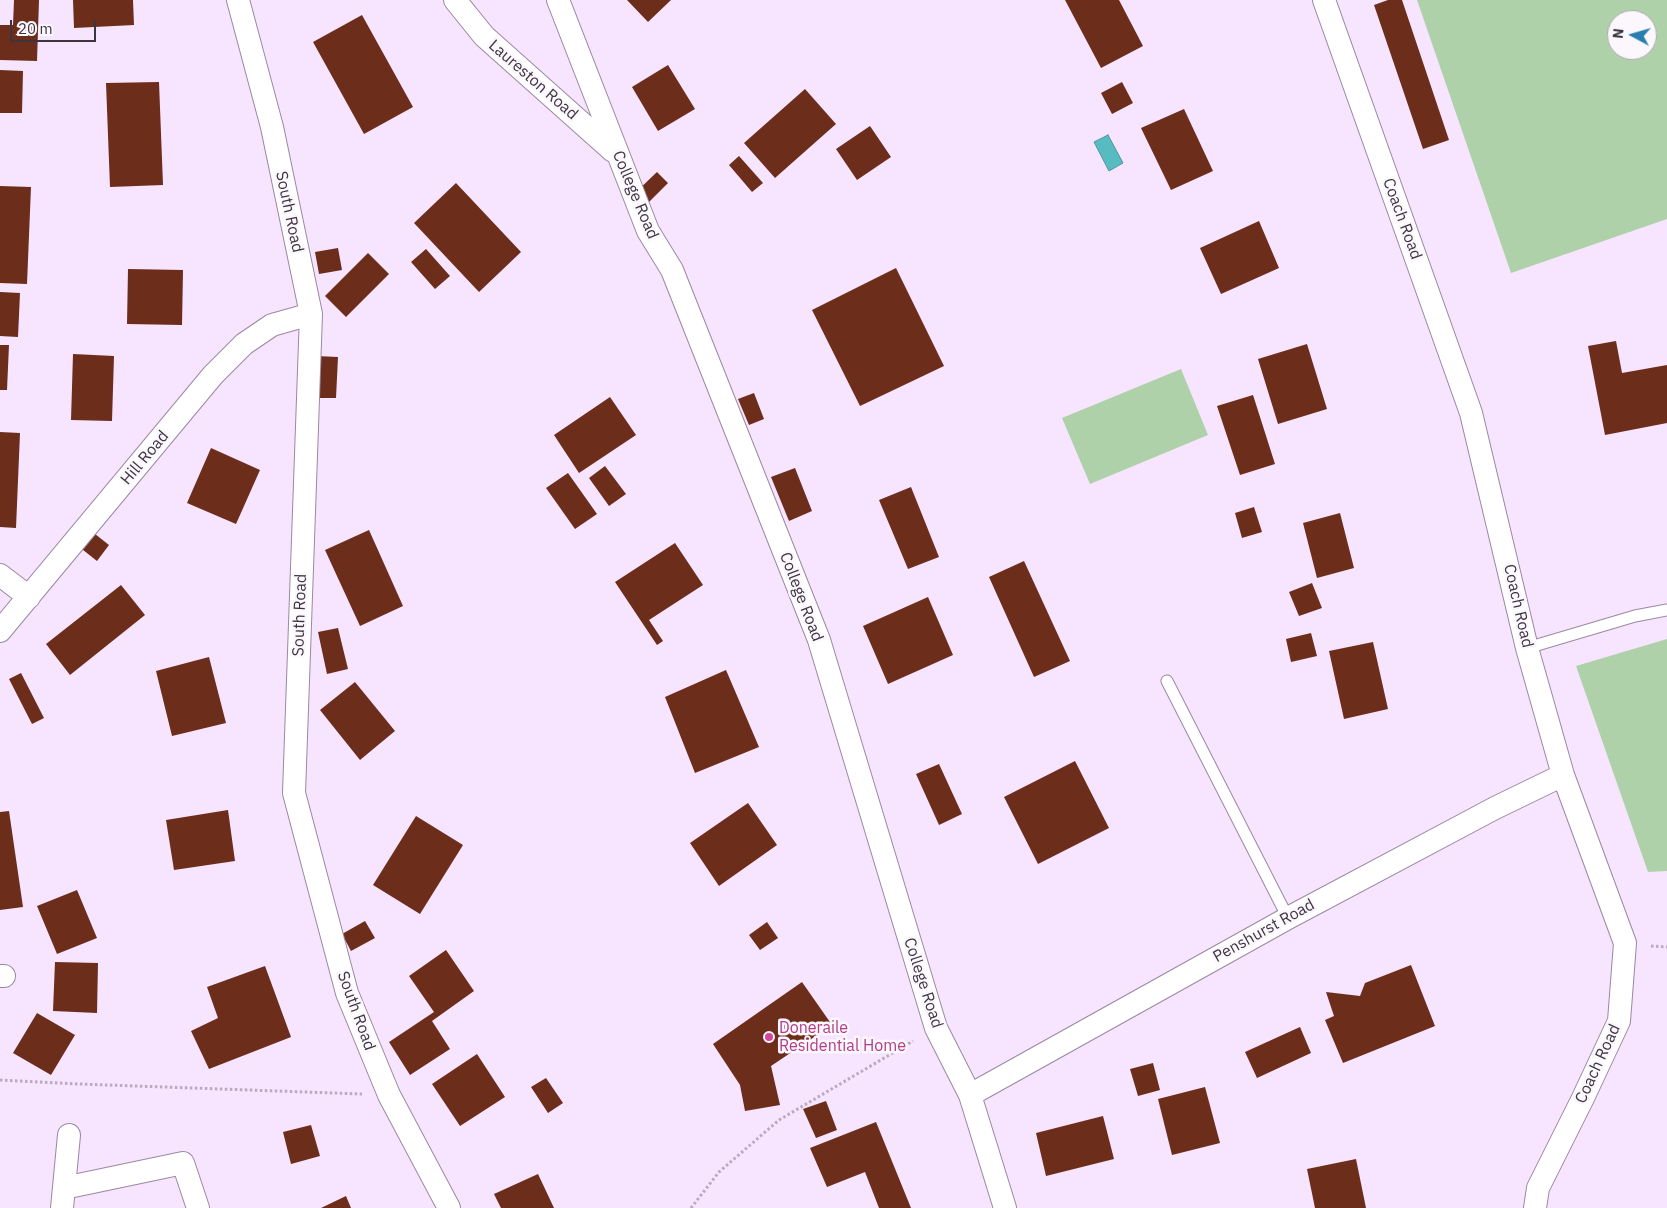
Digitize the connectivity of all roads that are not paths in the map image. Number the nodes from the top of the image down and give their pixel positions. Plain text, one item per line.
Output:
1 (238, 0) edge
2 (455, 0) edge
3 (558, 0) edge
4 (1324, 0) edge
5 (617, 154) junction
6 (311, 314) junction
7 (0, 575) edge
8 (29, 598) junction
9 (1667, 610) edge
10 (0, 631) edge
11 (1528, 648) junction
12 (1167, 681) dead end
13 (1563, 775) junction
14 (1288, 918) junction
15 (970, 1095) junction
16 (69, 1135) dead end
17 (63, 1198) edge
18 (198, 1208) edge
19 (449, 1208) edge
20 (1005, 1208) edge
21 (1535, 1208) edge

1 - 6 street, South Road
2 - 5 street, Laureston Road
3 - 5 street, College Road
4 - 11 street, Coach Road
5 - 15 street, College Road
6 - 8 street, Hill Road
6 - 19 street, South Road
7 - 8 street
8 - 10 street, Hill Road
9 - 11 lane
11 - 13 street, Coach Road
12 - 14 lane
13 - 14 street, Penshurst Road
13 - 21 street, Coach Road
14 - 15 street, Penshurst Road
15 - 20 street, College Road
16 - 17 street
17 - 18 street

